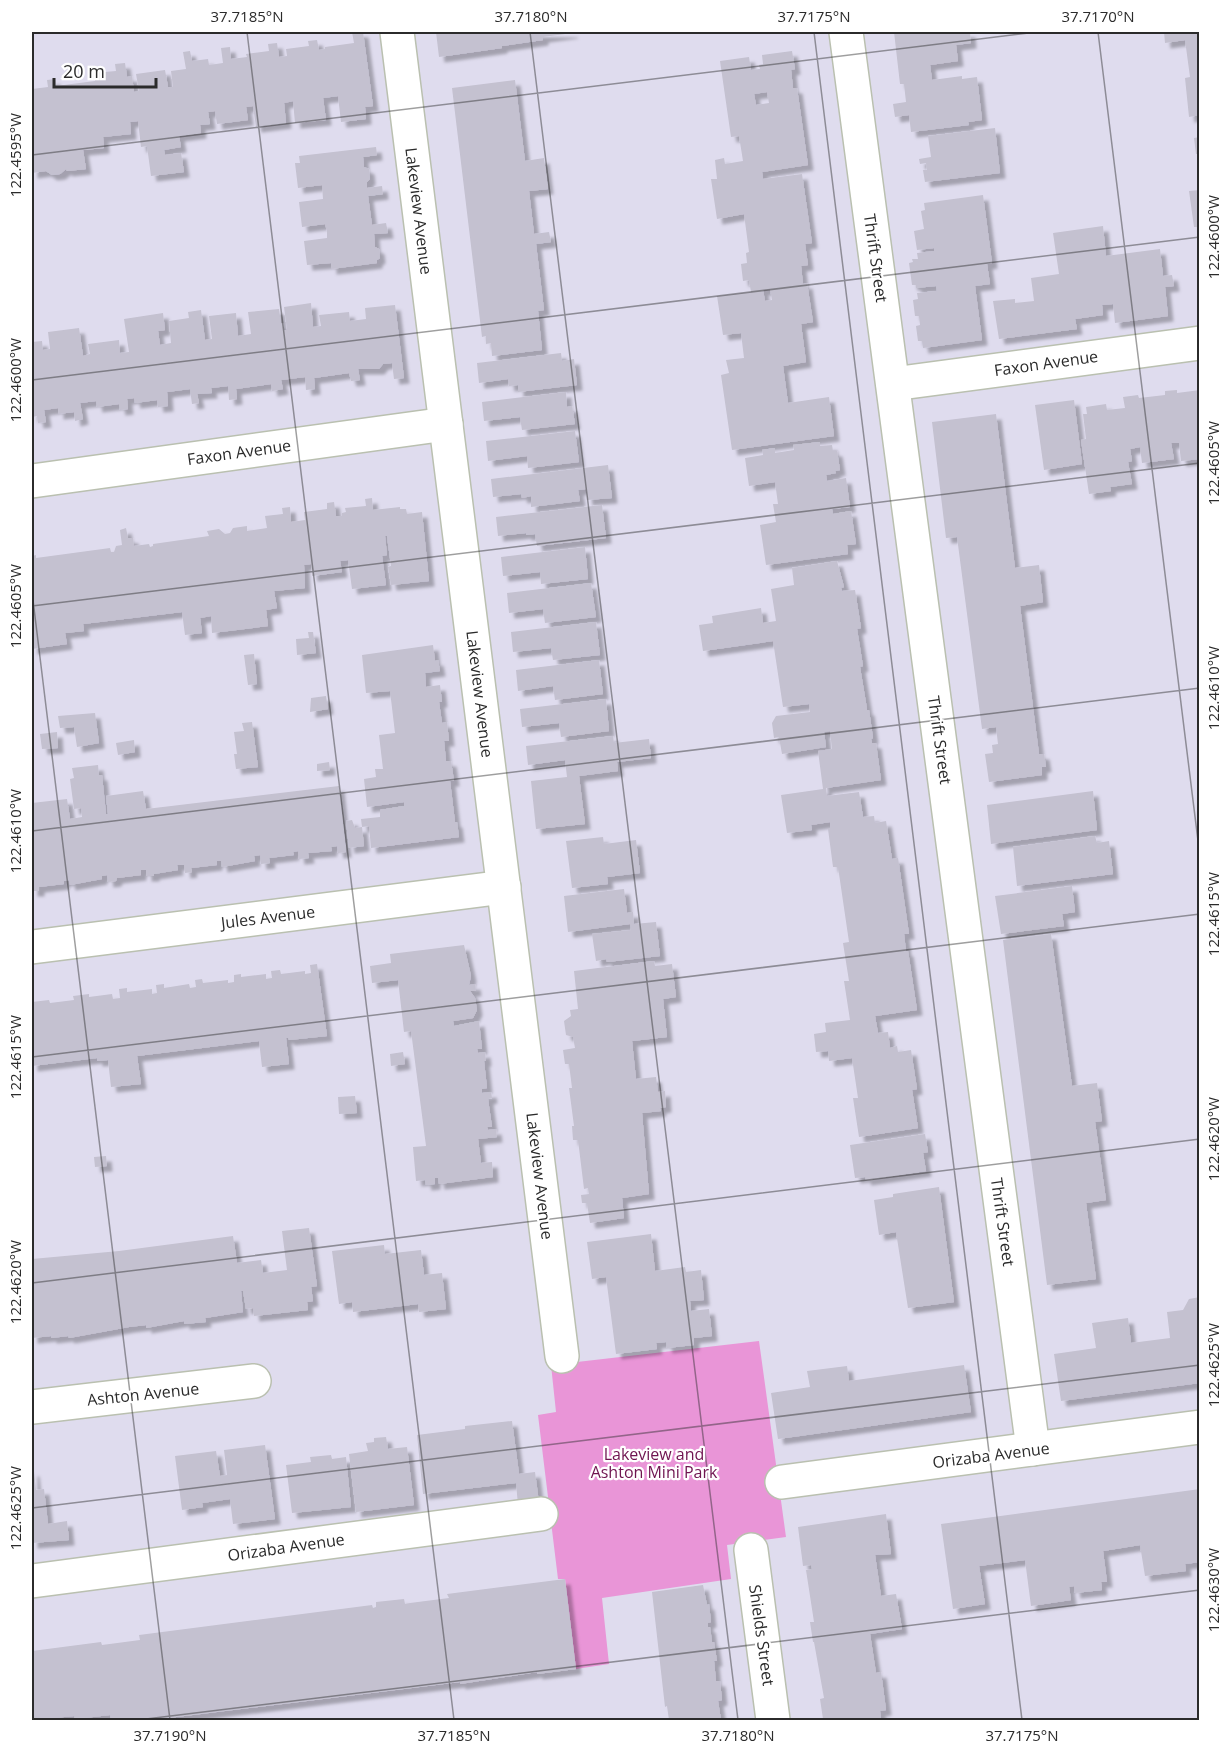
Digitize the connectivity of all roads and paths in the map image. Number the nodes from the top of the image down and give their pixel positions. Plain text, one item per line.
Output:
1 (397, 32) edge
2 (846, 32) edge
3 (1200, 343) edge
4 (893, 384) junction
5 (446, 424) junction
6 (32, 481) edge
7 (504, 887) junction
8 (32, 947) edge
9 (562, 1356) dead end
10 (254, 1382) dead end
11 (32, 1407) edge
12 (1200, 1427) edge
13 (1033, 1449) junction
14 (782, 1482) dead end
15 (541, 1514) dead end
16 (751, 1550) dead end
17 (32, 1581) edge
18 (774, 1720) edge

1 - 5 street, Lakeview Avenue
2 - 4 street, Thrift Street
3 - 4 street, Faxon Avenue
4 - 13 street, Thrift Street
5 - 6 street, Faxon Avenue
5 - 7 street, Lakeview Avenue
7 - 8 street, Jules Avenue
7 - 9 street, Lakeview Avenue
10 - 11 street, Ashton Avenue
12 - 13 street, Orizaba Avenue
13 - 14 street, Orizaba Avenue
15 - 17 street, Orizaba Avenue
16 - 18 street, Shields Street

